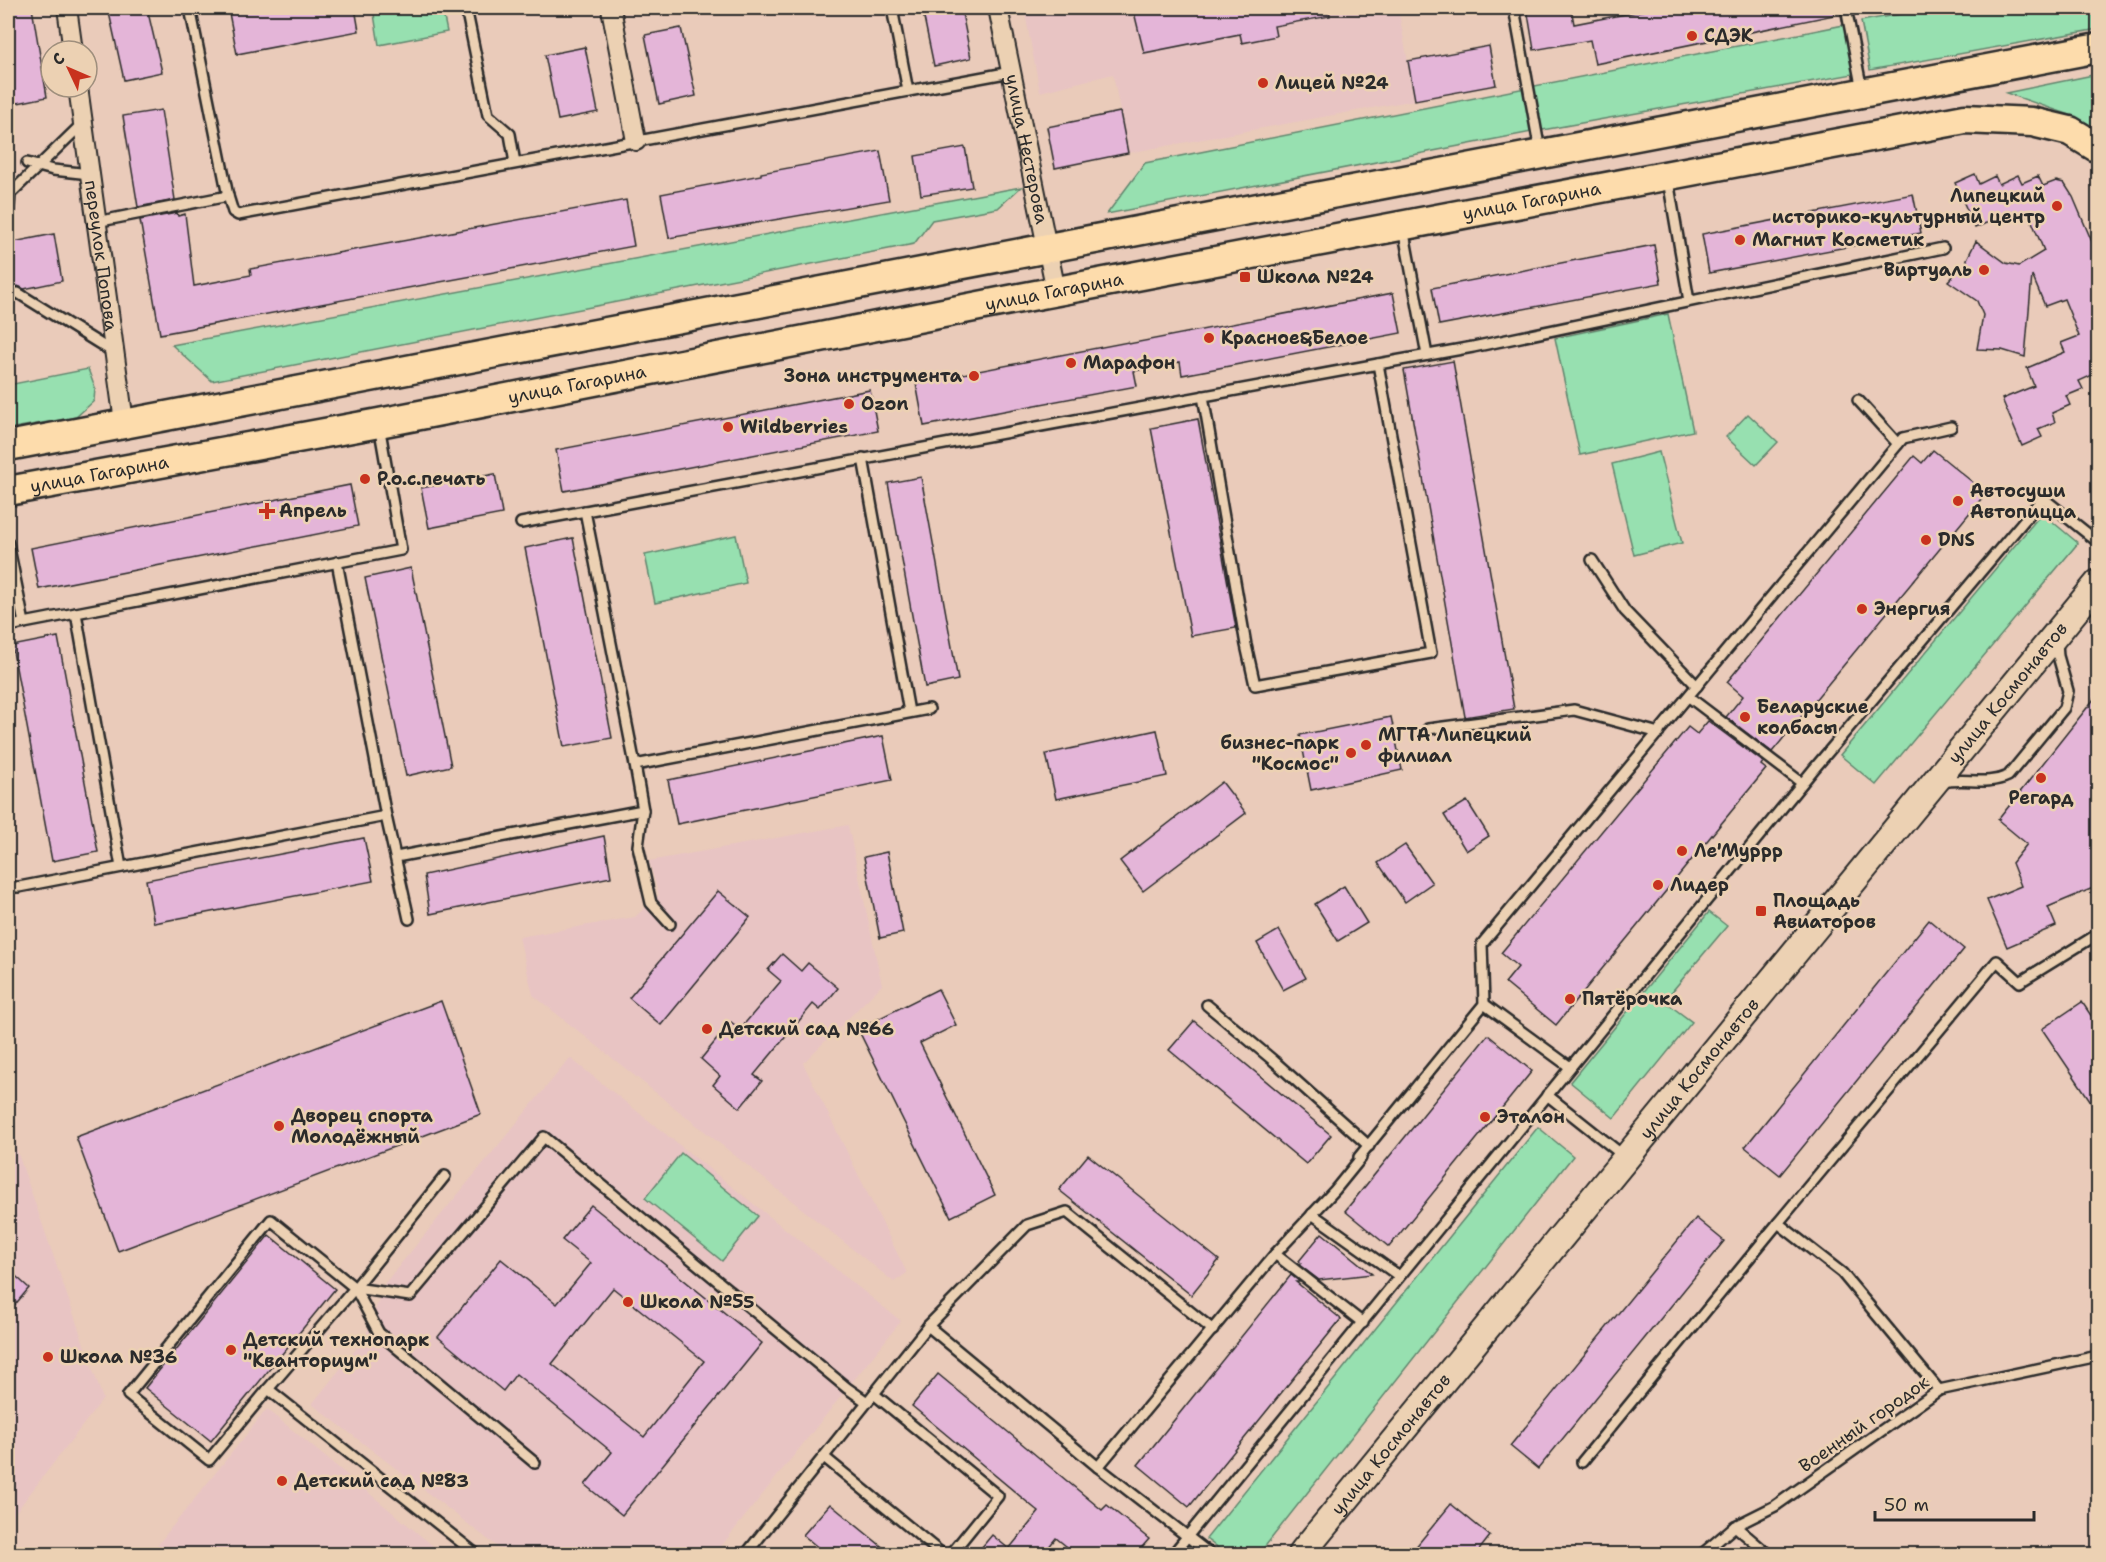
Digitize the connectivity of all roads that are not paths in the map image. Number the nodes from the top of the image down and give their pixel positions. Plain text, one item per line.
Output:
1 (67, 8) edge
2 (190, 8) edge
3 (466, 8) edge
4 (611, 8) edge
5 (892, 8) edge
6 (998, 8) edge
7 (1514, 8) edge
8 (1846, 8) edge
9 (71, 39) edge
10 (2098, 48) edge
11 (1011, 72) junction
12 (908, 91) junction
13 (1863, 93) junction
14 (79, 99) edge
15 (82, 124) junction
16 (636, 141) junction
17 (2098, 148) edge
18 (1541, 154) junction
19 (27, 163) dead end
20 (515, 163) junction
21 (39, 166) junction
22 (90, 174) junction
23 (1667, 176) junction
24 (228, 196) junction
25 (8, 220) edge
26 (96, 222) junction
27 (1402, 226) junction
28 (1048, 247) junction
29 (1943, 248) dead end
30 (1056, 291) junction
31 (18, 293) dead end
32 (1689, 302) junction
33 (114, 352) junction
34 (1427, 355) junction
35 (1378, 364) junction
36 (1203, 396) junction
37 (1858, 400) dead end
38 (124, 422) junction
39 (379, 423) junction
40 (1951, 427) dead end
41 (1898, 444) junction
42 (8, 446) edge
43 (863, 458) junction
44 (8, 491) edge
45 (585, 511) junction
46 (521, 523) dead end
47 (2098, 542) edge
48 (8, 543) edge
49 (1592, 560) dead end
50 (337, 562) junction
51 (2098, 583) edge
52 (76, 613) junction
53 (24, 623) junction
54 (8, 627) edge
55 (2056, 635) junction
56 (1697, 686) junction
57 (1689, 697) junction
58 (929, 709) dead end
59 (909, 712) junction
60 (1428, 729) dead end
61 (1659, 733) junction
62 (635, 765) junction
63 (1802, 783) junction
64 (1934, 783) junction
65 (643, 810) junction
66 (386, 816) junction
67 (396, 857) junction
68 (121, 867) junction
69 (8, 887) edge
70 (409, 919) dead end
71 (670, 924) dead end
72 (2098, 934) edge
73 (1484, 1004) junction
74 (1207, 1005) dead end
75 (1570, 1067) junction
76 (1547, 1095) junction
77 (1369, 1146) junction
78 (1627, 1158) junction
79 (445, 1176) dead end
80 (1312, 1214) junction
81 (1778, 1223) junction
82 (1275, 1254) junction
83 (1399, 1276) junction
84 (355, 1288) junction
85 (1363, 1323) junction
86 (928, 1326) junction
87 (1213, 1330) junction
88 (2098, 1356) edge
89 (268, 1389) junction
90 (1939, 1390) junction
91 (870, 1398) junction
92 (824, 1457) junction
93 (1582, 1462) dead end
94 (535, 1463) dead end
95 (1098, 1467) junction
96 (1735, 1526) junction
97 (1188, 1536) junction
98 (476, 1554) edge
99 (746, 1554) edge
100 (942, 1554) edge
101 (951, 1554) edge
102 (1173, 1554) edge
103 (1210, 1554) edge
104 (1301, 1554) edge
105 (1702, 1554) edge
106 (1768, 1554) edge

1 - 9 street
2 - 24 lane
3 - 20 lane
4 - 16 street
5 - 12 lane
6 - 11 street, улица Нестерова
7 - 18 lane
8 - 13 lane
10 - 13 main road
11 - 12 lane
11 - 28 street, улица Нестерова
12 - 16 lane
13 - 18 main road
14 - 15 street, переулок Попова
15 - 21 lane
15 - 22 street, переулок Попова
16 - 20 lane
17 - 23 main road, улица Гагарина
18 - 28 main road
19 - 21 lane
20 - 24 lane
21 - 22 lane
21 - 25 lane
22 - 26 street, переулок Попова
23 - 27 main road, улица Гагарина
23 - 32 lane
24 - 26 lane
26 - 33 street, переулок Попова
27 - 30 main road, улица Гагарина
27 - 34 lane
28 - 30 street, улица Нестерова
28 - 38 main road
29 - 32 lane
30 - 39 main road, улица Гагарина
31 - 33 lane
32 - 34 lane
33 - 38 street, переулок Попова
34 - 35 lane
35 - 36 lane
35 - 36 lane
36 - 43 lane
37 - 41 lane
38 - 42 main road
39 - 44 main road, улица Гагарина
39 - 50 lane
40 - 41 lane
41 - 56 lane
43 - 45 lane
43 - 59 lane
45 - 46 lane
45 - 62 lane
47 - 63 lane
48 - 53 lane
49 - 56 lane
50 - 52 lane
50 - 66 lane
51 - 55 main road, улица Космонавтов
52 - 53 lane
52 - 68 lane
53 - 54 lane
55 - 64 main road, улица Космонавтов
55 - 64 lane
56 - 57 lane
57 - 61 lane
57 - 63 lane
58 - 59 lane
59 - 62 lane
60 - 61 lane
61 - 73 lane
62 - 65 lane
63 - 75 lane
64 - 78 main road, улица Космонавтов
65 - 67 lane
65 - 71 lane
66 - 67 lane
66 - 68 lane
67 - 70 lane
68 - 69 lane
72 - 81 lane
73 - 75 lane
73 - 77 lane
74 - 77 lane
75 - 76 lane
76 - 78 lane
76 - 83 lane
77 - 80 lane
78 - 104 main road, улица Космонавтов
79 - 84 lane
80 - 82 lane
80 - 83 lane
81 - 90 lane
81 - 93 lane
82 - 85 lane
82 - 87 lane
83 - 85 lane
84 - 89 lane
84 - 89 lane
84 - 91 lane
84 - 94 lane
85 - 97 lane
86 - 87 lane
86 - 91 lane
86 - 95 lane
87 - 95 lane
88 - 90 lane, Военный городок
89 - 98 lane
90 - 96 lane, Военный городок
91 - 92 lane
91 - 101 lane
92 - 99 lane
92 - 100 lane
95 - 97 lane
96 - 105 lane, Военный городок
96 - 106 lane
97 - 102 lane
97 - 103 lane

